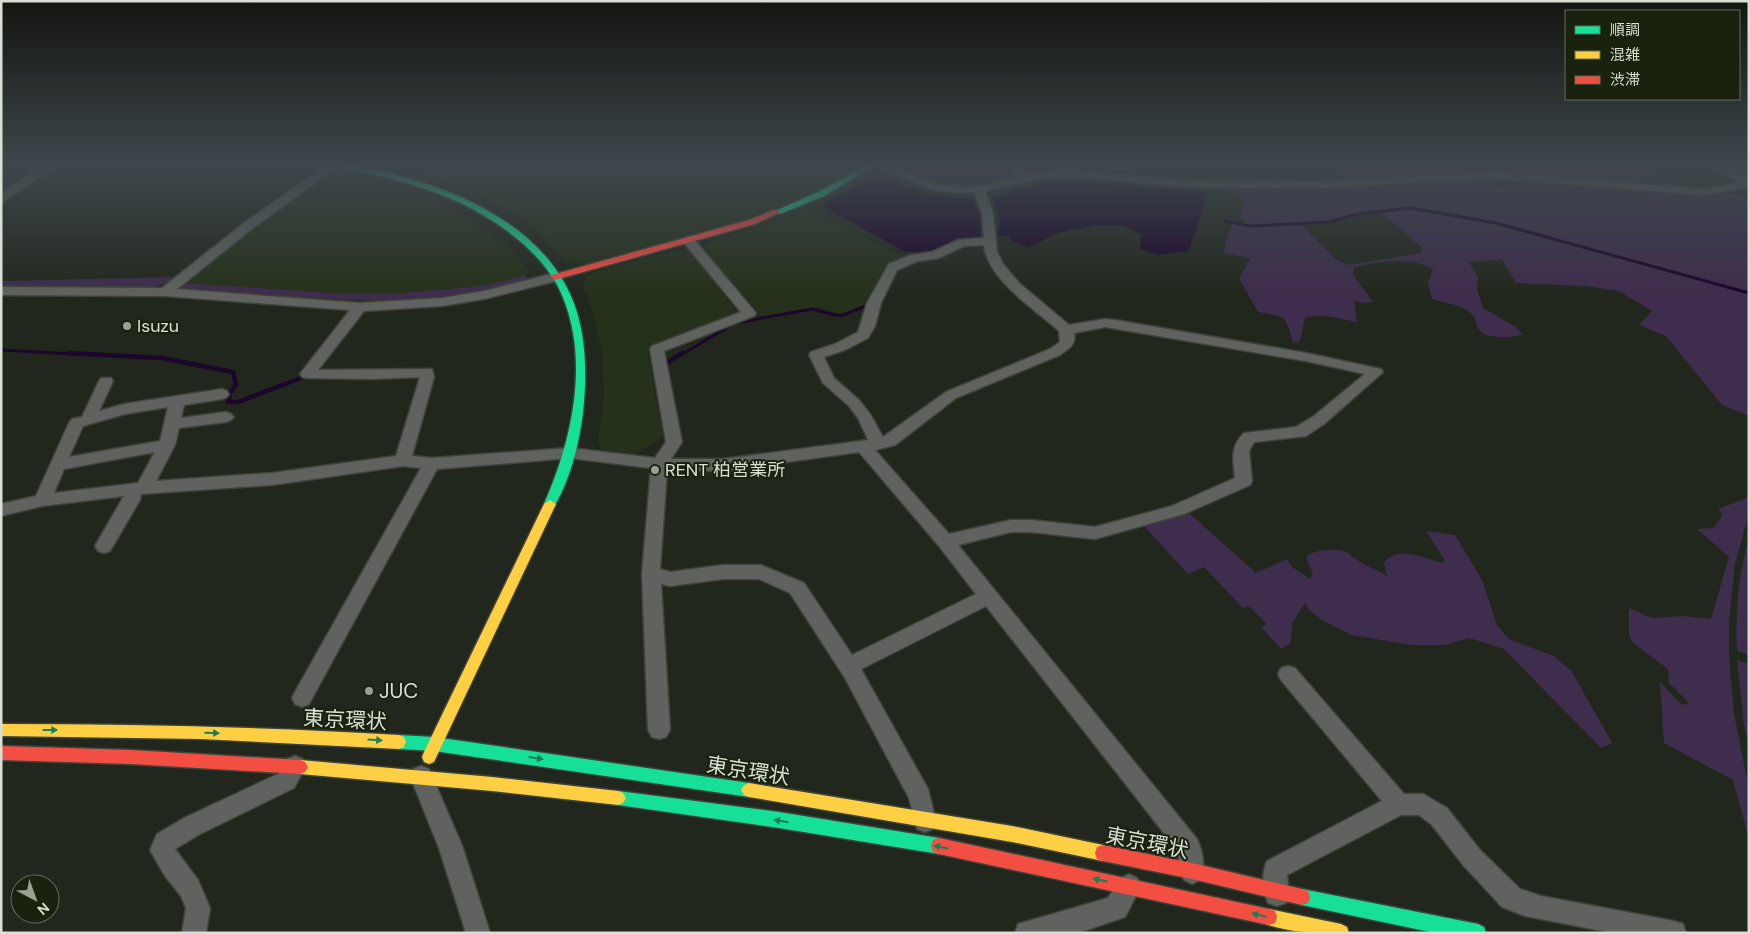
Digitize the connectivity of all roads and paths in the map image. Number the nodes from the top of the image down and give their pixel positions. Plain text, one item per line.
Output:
1 (270, 209) edge
2 (480, 209) edge
3 (788, 209) edge
4 (986, 209) edge
5 (688, 240) junction
6 (990, 241) junction
7 (555, 277) junction
8 (1, 291) edge
9 (165, 292) junction
10 (360, 307) junction
11 (1066, 330) junction
12 (106, 381) dead end
13 (222, 394) dead end
14 (177, 401) junction
15 (226, 417) dead end
16 (88, 419) junction
17 (172, 424) junction
18 (167, 445) junction
19 (870, 445) junction
20 (570, 454) junction
21 (403, 460) junction
22 (432, 464) junction
23 (659, 464) junction
24 (58, 465) junction
25 (139, 488) junction
26 (42, 500) junction
27 (1, 510) edge
28 (944, 542) junction
29 (104, 546) dead end
30 (651, 574) junction
31 (989, 596) junction
32 (848, 666) junction
33 (1288, 674) dead end
34 (302, 698) dead end
35 (1, 730) edge
36 (659, 730) dead end
37 (434, 744) junction
38 (1, 753) edge
39 (295, 766) junction
40 (421, 776) junction
41 (1400, 804) junction
42 (925, 819) junction
43 (921, 843) junction
44 (1130, 859) junction
45 (1192, 871) junction
46 (1129, 886) junction
47 (1276, 892) junction
48 (1192, 900) junction
49 (1291, 927) edge
50 (194, 933) edge
51 (478, 933) edge
52 (1027, 933) edge
53 (1341, 933) edge
54 (1478, 933) edge
55 (1674, 933) edge

1 - 9 street
2 - 7 main road
3 - 5 main road
4 - 6 street
5 - 7 main road
5 - 23 street
6 - 11 street
6 - 19 street
7 - 10 street
7 - 20 main road
8 - 9 street
9 - 10 street
10 - 21 street
11 - 19 street
11 - 28 street
12 - 16 street
13 - 14 street
14 - 16 street
14 - 17 street
15 - 17 street
16 - 24 street
17 - 18 street
18 - 24 street
18 - 25 street
19 - 23 street
19 - 28 street
20 - 22 street
20 - 23 street
20 - 37 main road
21 - 22 street
21 - 25 street
22 - 34 street
23 - 30 street
24 - 26 street
25 - 26 street
25 - 29 street
26 - 27 street
28 - 31 street
30 - 32 street
30 - 36 street
31 - 32 street
31 - 45 street
32 - 42 street
33 - 41 street
35 -> 37 main road, 東京環状
37 - 40 main road
37 -> 42 main road, 東京環状
38 - 39 main road
39 - 40 main road
39 - 50 street
43 -> 40 main road
40 - 51 street
41 - 47 street
41 - 55 street
42 - 43 street
42 - 44 main road, 東京環状
46 -> 43 main road
44 - 45 main road, 東京環状
44 - 46 street
45 - 47 main road, 東京環状
45 - 48 street
46 - 48 main road
46 - 52 street
47 - 49 street
47 - 54 main road, 東京環状
49 -> 48 main road
49 - 53 main road

